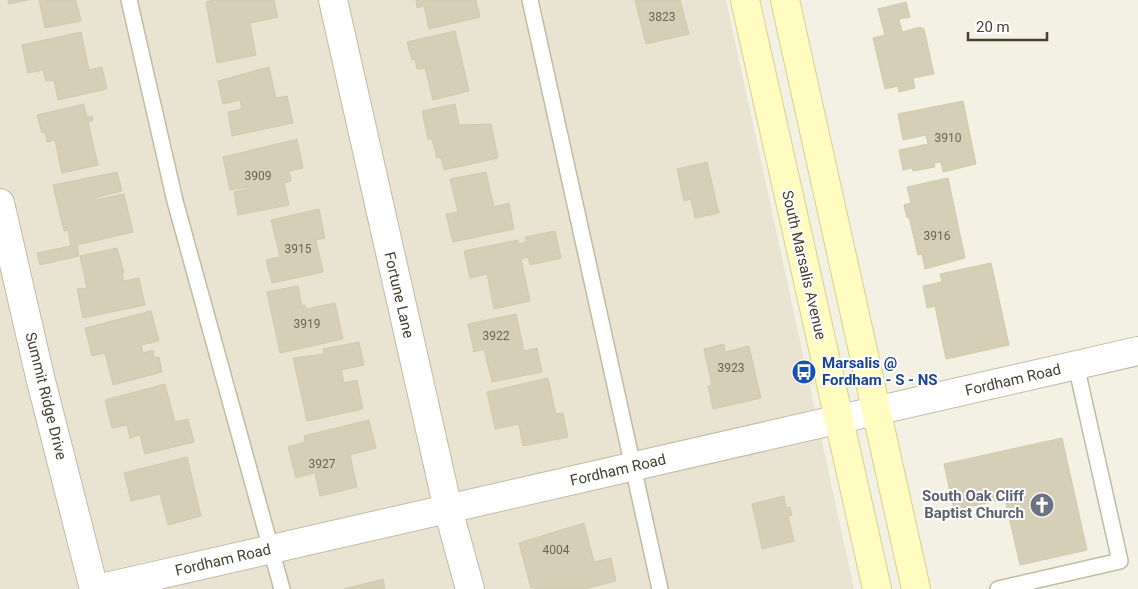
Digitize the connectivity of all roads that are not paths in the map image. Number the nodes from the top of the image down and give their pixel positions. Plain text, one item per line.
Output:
1 (129, 0) edge
2 (333, 0) edge
3 (530, 0) edge
4 (744, 0) edge
5 (785, 0) edge
6 (0, 203) edge
7 (1138, 351) edge
8 (1076, 365) junction
9 (876, 411) junction
10 (839, 420) junction
11 (634, 466) junction
12 (448, 509) junction
13 (271, 549) junction
14 (96, 589) edge
15 (282, 589) edge
16 (470, 589) edge
17 (660, 589) edge
18 (877, 589) edge
19 (916, 589) edge
20 (998, 589) edge

1 - 13 lane
2 - 12 street, Fortune Lane
3 - 11 lane
4 - 10 main road, South Marsalis Avenue
5 - 9 main road
6 - 14 street, Summit Ridge Drive
7 - 8 street, Fordham Road
8 - 9 street, Fordham Road
8 - 20 lane
9 - 10 street, Fordham Road
9 - 19 main road
10 - 11 street, Fordham Road
10 - 18 main road, South Marsalis Avenue
11 - 12 street, Fordham Road
11 - 17 lane
12 - 13 street, Fordham Road
12 - 16 street, Fortune Lane
13 - 14 street, Fordham Road
13 - 15 lane

